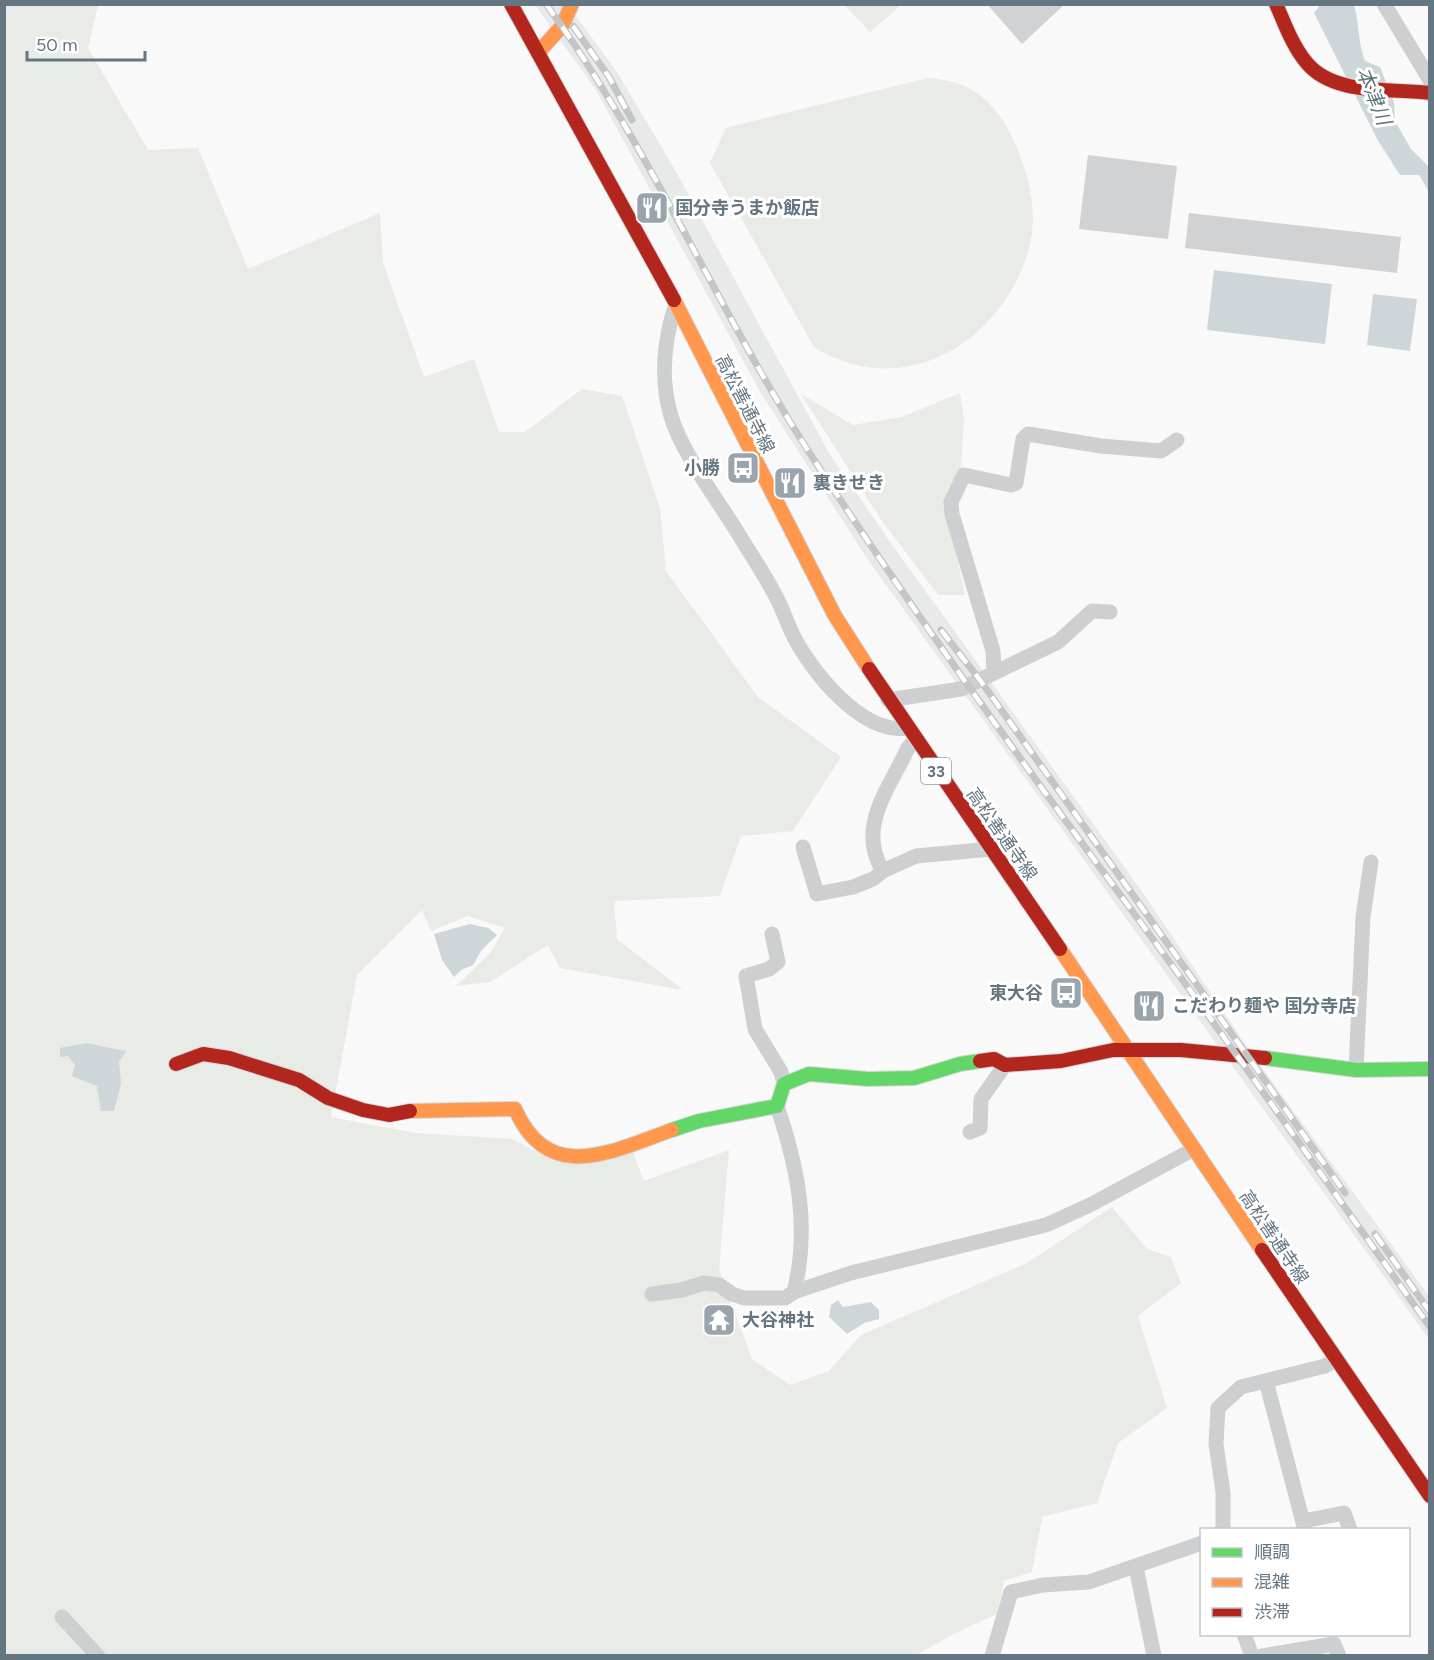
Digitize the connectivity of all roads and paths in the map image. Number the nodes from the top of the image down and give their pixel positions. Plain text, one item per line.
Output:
1 (511, 4) edge
2 (572, 4) edge
3 (1276, 4) edge
4 (1384, 4) edge
5 (538, 53) junction
6 (1430, 80) edge
7 (1424, 92) edge
8 (676, 304) junction
9 (1177, 440) dead end
10 (1110, 612) dead end
11 (994, 672) junction
12 (888, 700) junction
13 (911, 734) junction
14 (803, 847) dead end
15 (991, 849) junction
16 (1371, 862) dead end
17 (883, 871) junction
18 (772, 934) dead end
19 (1130, 1051) junction
20 (176, 1064) dead end
21 (1005, 1065) junction
22 (1430, 1069) edge
23 (1356, 1070) junction
24 (784, 1084) junction
25 (777, 1107) junction
26 (970, 1132) dead end
27 (1194, 1149) junction
28 (794, 1292) junction
29 (652, 1294) dead end
30 (1335, 1360) junction
31 (1266, 1381) junction
32 (1430, 1496) edge
33 (1304, 1525) edge
34 (1223, 1528) edge
35 (1349, 1528) edge
36 (1200, 1544) edge
37 (1136, 1567) junction
38 (62, 1617) dead end
39 (1244, 1636) edge
40 (98, 1656) edge
41 (992, 1656) edge
42 (1154, 1656) edge
43 (1252, 1656) edge
44 (1262, 1656) edge
45 (1339, 1656) edge

1 - 5 main road, 高松善通寺線 / 33
2 - 5 main road
3 - 7 main road
4 - 6 street
5 - 8 main road, 高松善通寺線 / 33
8 - 12 main road, 高松善通寺線 / 33
8 - 13 street
9 - 11 street
10 - 11 street
11 - 12 street
12 - 13 main road, 高松善通寺線 / 33
13 - 15 main road, 高松善通寺線 / 33
13 - 17 street
14 - 17 street
15 - 17 street
15 - 19 main road, 高松善通寺線 / 33
16 - 23 street
18 - 24 street
19 - 21 main road
19 - 23 main road
19 - 27 main road, 高松善通寺線 / 33
20 - 25 main road
21 - 24 main road
21 - 26 street
22 - 23 main road
24 - 25 main road
25 - 28 street
27 - 28 street
27 - 30 main road, 高松善通寺線 / 33
28 - 29 street
30 - 31 street
30 - 32 main road, 高松善通寺線 / 33
31 - 33 street
31 - 34 street
33 - 35 street
36 - 37 street
37 - 41 street
37 - 42 street
38 - 40 street
39 - 43 street
44 - 45 street

